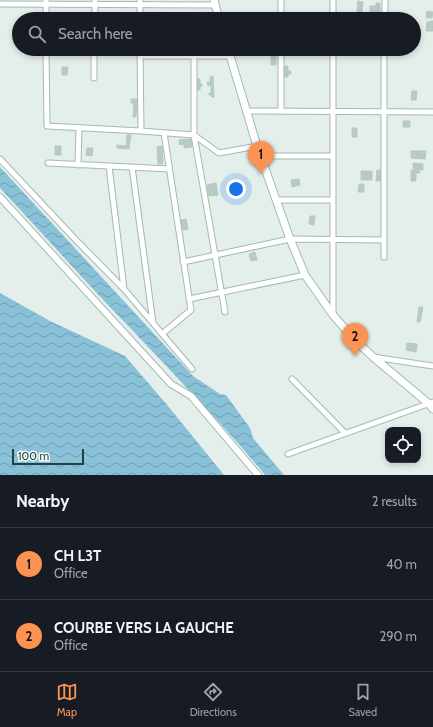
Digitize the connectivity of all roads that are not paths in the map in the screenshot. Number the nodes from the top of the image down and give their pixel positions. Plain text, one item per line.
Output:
1 (281, 0) edge
2 (333, 0) edge
3 (385, 0) edge
4 (46, 2) edge
5 (95, 2) edge
6 (140, 2) edge
7 (215, 2) edge
8 (0, 4) edge
9 (217, 12) edge
10 (281, 12) edge
11 (333, 12) edge
12 (385, 12) edge
13 (46, 56) edge
14 (94, 56) edge
15 (140, 56) joint
16 (194, 56) joint
17 (229, 56) edge
18 (281, 56) edge
19 (333, 56) edge
20 (384, 56) edge
21 (94, 78) dead end
22 (246, 111) junction
23 (281, 111) junction
24 (333, 111) junction
25 (384, 112) junction
26 (433, 112) edge
27 (80, 128) junction
28 (141, 131) junction
29 (164, 133) junction
30 (194, 135) junction
31 (257, 146) junction
32 (260, 156) junction
33 (333, 156) junction
34 (0, 158) edge
35 (48, 163) dead end
36 (78, 165) junction
37 (109, 166) junction
38 (132, 168) junction
39 (169, 170) junction
40 (0, 197) edge
41 (276, 200) junction
42 (333, 200) junction
43 (333, 239) junction
44 (290, 240) junction
45 (384, 240) junction
46 (215, 255) junction
47 (384, 257) dead end
48 (183, 262) junction
49 (305, 275) junction
50 (124, 289) junction
51 (222, 292) junction
52 (189, 299) junction
53 (225, 312) dead end
54 (333, 314) junction
55 (153, 323) junction
56 (162, 334) junction
57 (373, 357) junction
58 (433, 366) edge
59 (192, 370) dead end
60 (292, 379) dead end
61 (431, 405) edge
62 (344, 433) junction
63 (288, 454) dead end
64 (258, 475) edge

1 - 10 street
2 - 11 street
3 - 12 street
4 - 5 street
4 - 8 street
5 - 6 street
6 - 7 street
7 - 9 main road
13 - 27 street
14 - 21 street
15 - 16 street
15 - 28 street
16 - 30 street
17 - 22 main road
18 - 23 street
19 - 24 street
20 - 25 street
22 - 23 street
22 - 31 main road
23 - 24 street
24 - 25 street
24 - 33 street
25 - 26 street
25 - 45 street
27 - 28 street
27 - 36 street
28 - 29 street
29 - 30 street
29 - 39 street
30 - 31 street
30 - 46 street
31 - 32 main road
32 - 33 street
32 - 41 main road
33 - 42 street
34 - 50 street
35 - 36 street
36 - 37 street
37 - 38 street
37 - 50 street
38 - 39 street
38 - 55 street
39 - 48 street
40 - 64 street
41 - 42 street
41 - 44 main road
42 - 43 street
43 - 44 street
43 - 45 street
43 - 54 street
44 - 46 street
44 - 49 main road
45 - 47 street
46 - 48 street
46 - 51 street
48 - 52 street
49 - 51 street
49 - 54 main road
50 - 55 street
51 - 52 street
51 - 53 street
52 - 56 street
54 - 57 main road
55 - 56 street
56 - 59 street
57 - 58 street
57 - 61 main road
60 - 62 street
61 - 62 street
62 - 63 street

